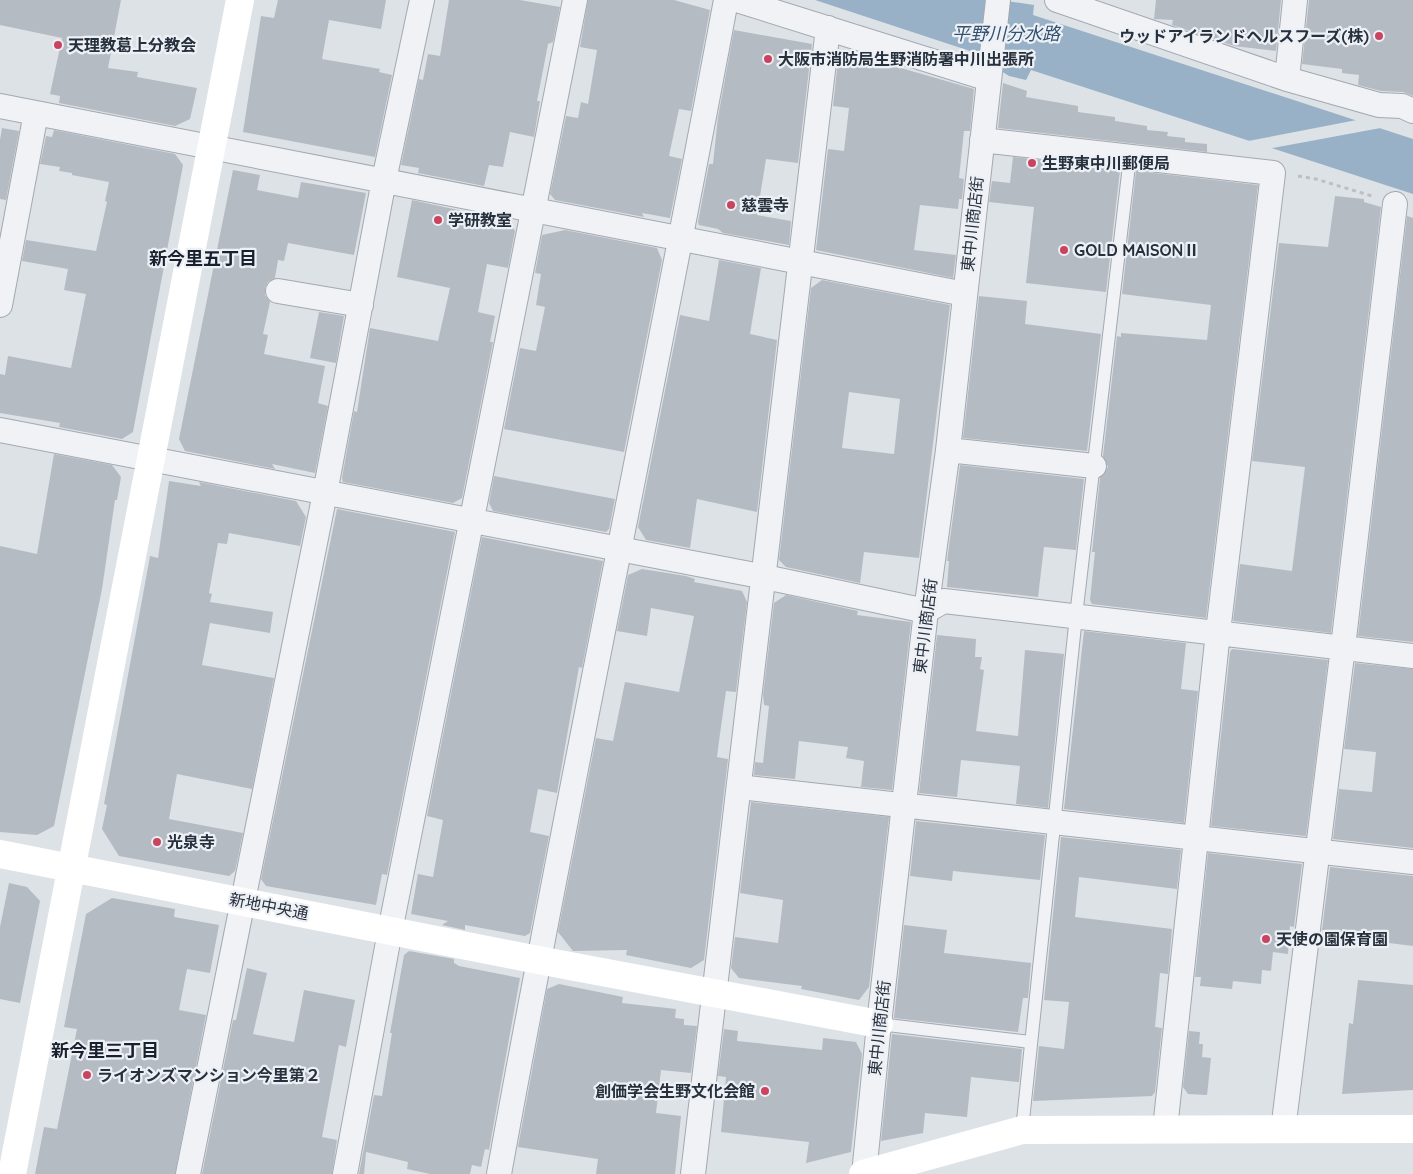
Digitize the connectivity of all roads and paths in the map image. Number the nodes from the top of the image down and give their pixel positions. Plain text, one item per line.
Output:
1 (240, 0) edge
2 (422, 0) edge
3 (575, 0) edge
4 (726, 0) edge
5 (737, 0) edge
6 (998, 0) edge
7 (1057, 0) edge
8 (1295, 0) edge
9 (828, 28) junction
10 (989, 79) junction
11 (1287, 79) junction
12 (0, 106) edge
13 (1413, 111) edge
14 (36, 113) junction
15 (982, 140) junction
16 (212, 146) junction
17 (1130, 157) junction
18 (1273, 173) junction
19 (384, 180) junction
20 (1394, 204) joint
21 (533, 211) junction
22 (682, 239) junction
23 (800, 262) junction
24 (278, 291) dead end
25 (965, 294) junction
26 (0, 305) edge
27 (360, 305) junction
28 (0, 430) edge
29 (948, 450) junction
30 (151, 458) junction
31 (1094, 466) junction
32 (325, 493) junction
33 (471, 522) junction
34 (619, 550) junction
35 (765, 577) junction
36 (926, 611) junction
37 (1076, 616) junction
38 (1218, 632) junction
39 (1343, 647) junction
40 (1413, 656) edge
41 (739, 787) junction
42 (904, 804) junction
43 (1054, 821) junction
44 (1196, 838) junction
45 (1318, 850) junction
46 (0, 854) edge
47 (1413, 862) edge
48 (70, 867) junction
49 (243, 901) junction
50 (390, 931) junction
51 (538, 960) junction
52 (714, 993) junction
53 (879, 1024) junction
54 (1030, 1042) junction
55 (1165, 1129) junction
56 (1413, 1129) edge
57 (1022, 1130) junction
58 (1283, 1130) junction
59 (12, 1174) edge
60 (188, 1174) edge
61 (345, 1174) edge
62 (499, 1174) edge
63 (693, 1174) edge
64 (863, 1174) edge

1 - 16 street
2 - 19 street
3 - 21 street
4 - 22 street
5 - 9 street
6 - 10 street, 東中川商店街
7 - 11 street
8 - 11 street
9 - 10 street
9 - 23 street
10 - 15 street, 東中川商店街
11 - 13 street
12 - 14 street
14 - 16 street
14 - 26 street
15 - 17 street
15 - 25 street, 東中川商店街
16 - 19 street
16 - 30 street
17 - 18 street
17 - 31 lane
18 - 20 path
18 - 38 street
19 - 21 street
19 - 27 street
20 - 39 street
21 - 22 street
21 - 33 street
22 - 23 street
22 - 34 street
23 - 25 street
23 - 35 street
24 - 27 street
25 - 29 street, 東中川商店街
27 - 32 street
28 - 30 street
29 - 31 street
29 - 36 street, 東中川商店街
30 - 32 street
30 - 48 street
31 - 37 lane
32 - 33 street
32 - 49 street
33 - 34 street
33 - 50 street
34 - 35 street
34 - 51 street
35 - 36 street
35 - 41 street
36 - 37 street
36 - 42 street, 東中川商店街
37 - 38 street
37 - 43 lane
38 - 39 street
38 - 44 street
39 - 40 street
39 - 45 street
41 - 42 street
41 - 52 street
42 - 43 street
42 - 53 street, 東中川商店街
43 - 44 street
43 - 54 lane
44 - 45 street
44 - 55 street
45 - 47 street
45 - 58 street
46 - 48 street, 新地中央通
48 - 49 street, 新地中央通
48 - 59 street
49 - 50 street, 新地中央通
49 - 60 street
50 - 51 street, 新地中央通
50 - 61 street
51 - 52 street, 新地中央通
51 - 62 street
52 - 53 street, 新地中央通
52 - 63 street
53 - 54 lane
53 - 64 street, 東中川商店街
54 - 57 lane
55 - 57 street
55 - 58 street
56 - 58 street
57 - 64 street

